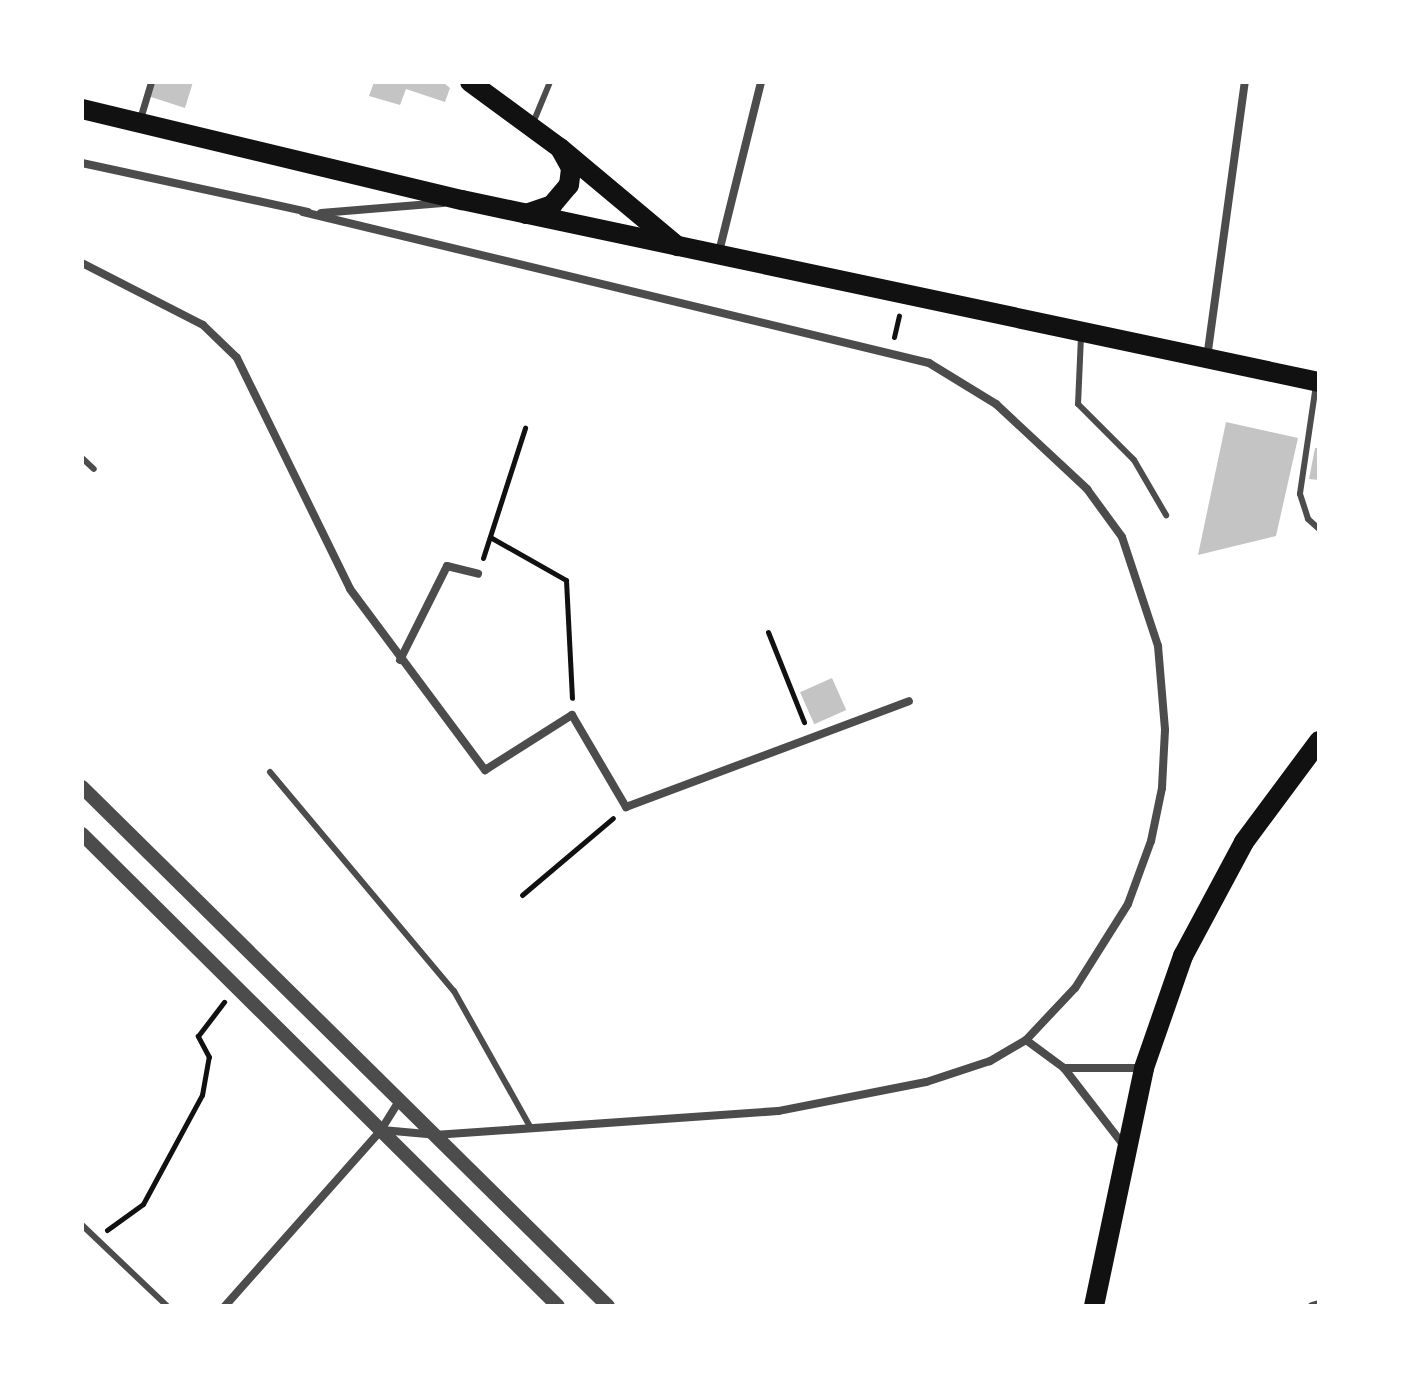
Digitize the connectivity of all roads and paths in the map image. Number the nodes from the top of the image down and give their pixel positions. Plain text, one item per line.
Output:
1 (151, 82) edge
2 (470, 82) edge
3 (550, 82) edge
4 (761, 82) edge
5 (1245, 82) edge
6 (82, 109) edge
7 (139, 123) junction
8 (532, 127) junction
9 (560, 148) junction
10 (82, 163) edge
11 (462, 200) junction
12 (303, 212) junction
13 (526, 214) junction
14 (680, 248) junction
15 (718, 256) junction
16 (82, 263) edge
17 (904, 295) junction
18 (1082, 332) junction
19 (891, 350) junction
20 (1207, 358) junction
21 (1318, 382) edge
22 (525, 428) dead end
23 (82, 458) edge
24 (94, 469) dead end
25 (1166, 515) dead end
26 (1319, 529) edge
27 (490, 537) junction
28 (478, 574) joint
29 (768, 632) dead end
30 (400, 660) junction
31 (909, 701) dead end
32 (572, 715) junction
33 (810, 737) junction
34 (1319, 741) edge
35 (270, 772) dead end
36 (82, 787) edge
37 (626, 807) junction
38 (82, 834) edge
39 (522, 895) dead end
40 (237, 986) junction
41 (1026, 1040) junction
42 (1064, 1068) junction
43 (1144, 1068) junction
44 (401, 1099) junction
45 (531, 1128) junction
46 (381, 1130) junction
47 (438, 1135) junction
48 (1126, 1149) junction
49 (82, 1225) edge
50 (96, 1240) junction
51 (1319, 1304) edge
52 (167, 1306) edge
53 (225, 1306) edge
54 (558, 1306) edge
55 (608, 1306) edge
56 (1094, 1306) edge
57 (1312, 1306) edge

1 - 7 street
2 - 8 main road
3 - 8 lane
4 - 15 street
5 - 20 street
6 - 7 main road
7 - 11 main road
8 - 9 main road
9 - 13 main road
9 - 14 main road
10 - 12 street
11 - 12 street
11 - 13 main road
12 - 19 street
13 - 14 main road
14 - 15 main road
15 - 17 main road
16 - 30 street
17 - 18 main road
17 - 19 path
18 - 20 main road
18 - 25 lane
19 - 41 street
20 - 21 main road
21 - 26 lane
22 - 27 path
23 - 24 lane
27 - 28 path
27 - 32 path
28 - 30 street
29 - 33 path
30 - 32 street
31 - 33 street
32 - 37 street
33 - 37 street
34 - 43 main road
35 - 45 lane
36 - 44 street
37 - 39 path
38 - 40 street
40 - 46 street
40 - 50 path
41 - 42 street
41 - 45 street
42 - 43 street
42 - 48 street
43 - 48 main road
44 - 46 street
44 - 47 street
45 - 47 street
46 - 47 street
46 - 53 street
46 - 54 street
47 - 55 street
48 - 56 main road
49 - 50 lane
50 - 52 lane
51 - 57 street

